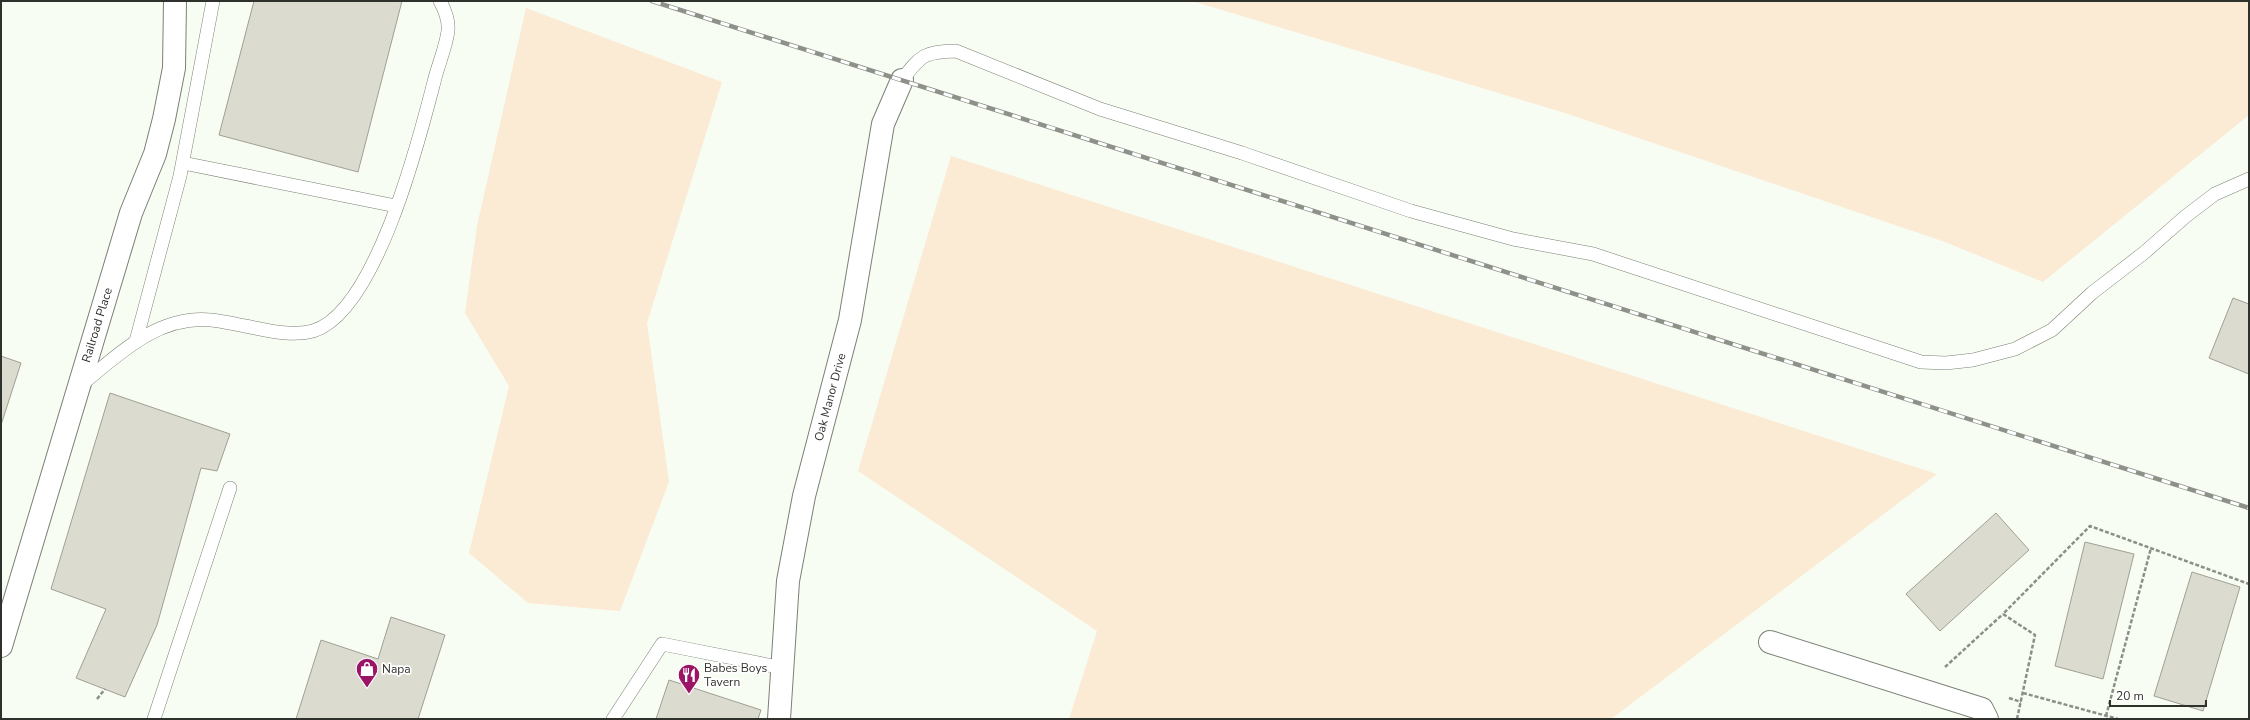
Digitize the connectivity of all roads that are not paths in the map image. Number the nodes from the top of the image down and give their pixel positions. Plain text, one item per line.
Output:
1 (175, 1) edge
2 (213, 1) edge
3 (440, 1) edge
4 (902, 80) joint
5 (183, 163) junction
6 (2249, 179) edge
7 (396, 206) junction
8 (136, 340) junction
9 (78, 387) junction
10 (230, 488) dead end
11 (1770, 642) dead end
12 (1, 646) edge
13 (783, 668) junction
14 (154, 719) edge
15 (613, 719) edge
16 (779, 719) edge
17 (1987, 719) edge

1 - 9 street, Railroad Place
2 - 5 lane
3 - 7 lane
4 - 6 lane
4 - 13 street, Oak Manor Drive
5 - 7 lane
5 - 8 lane
7 - 8 lane
8 - 9 lane
9 - 12 street, Railroad Place
10 - 14 lane
11 - 17 street
13 - 15 lane
13 - 16 street, Oak Manor Drive

